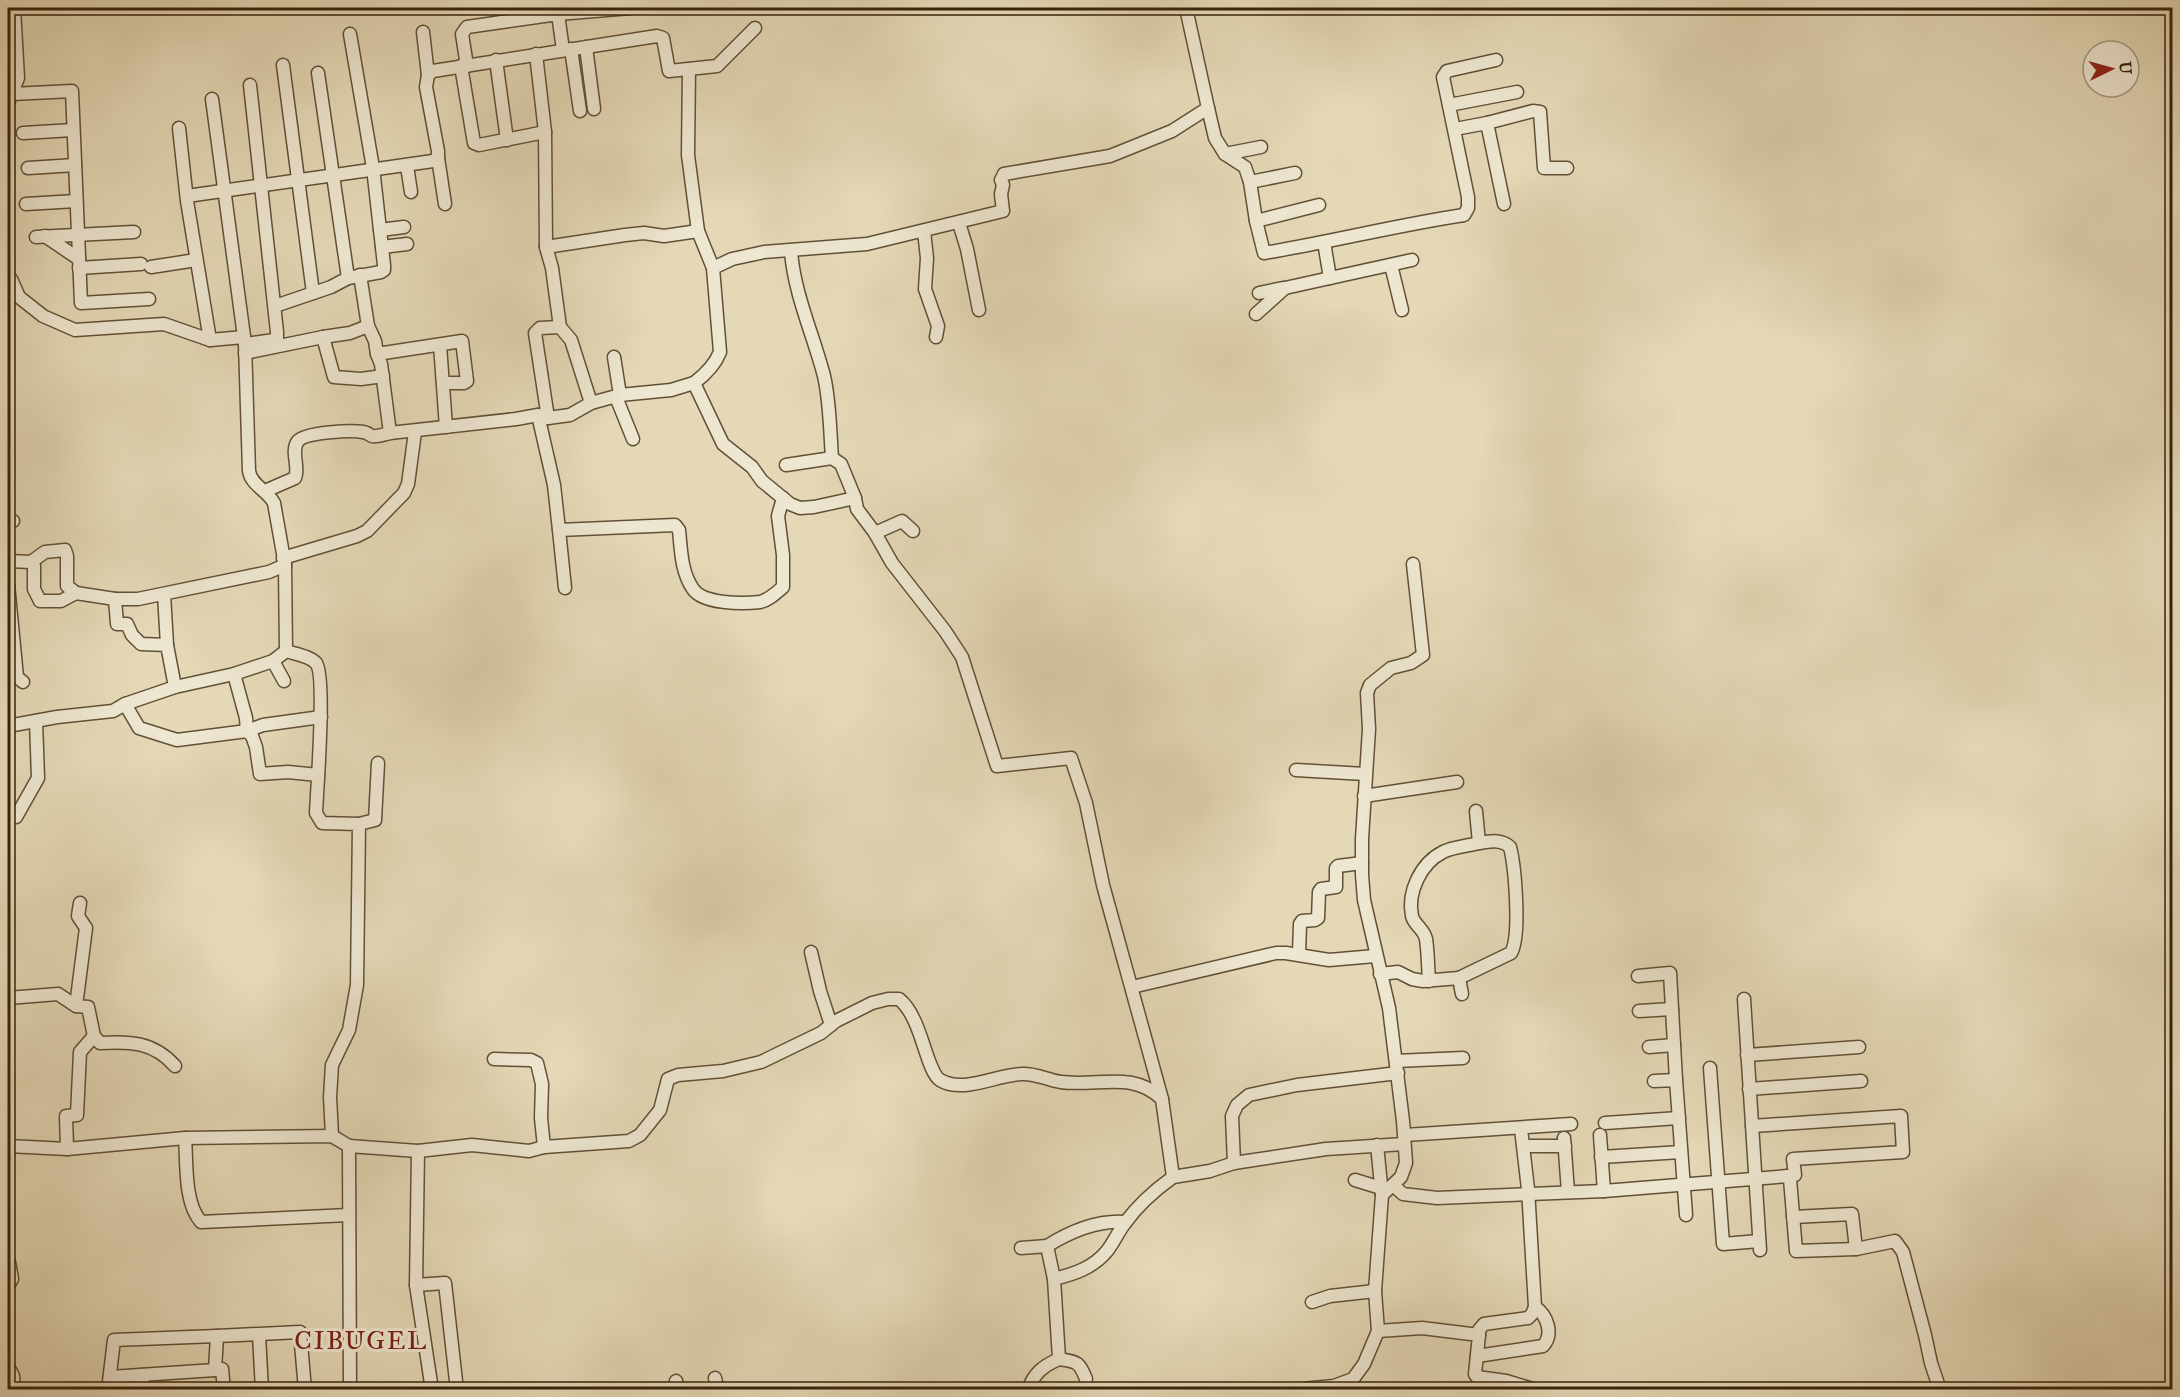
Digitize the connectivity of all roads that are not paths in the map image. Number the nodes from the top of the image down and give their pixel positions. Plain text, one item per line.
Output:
1 (14, 8) edge
2 (631, 8) edge
3 (1186, 8) edge
4 (573, 10) edge
5 (558, 14) junction
6 (755, 28) dead end
7 (423, 32) dead end
8 (350, 34) dead end
9 (586, 47) junction
10 (567, 50) junction
11 (536, 54) junction
12 (496, 60) junction
13 (1496, 60) dead end
14 (283, 65) dead end
15 (464, 66) junction
16 (689, 69) junction
17 (318, 73) dead end
18 (428, 75) junction
19 (250, 84) dead end
20 (1517, 92) dead end
21 (10, 98) edge
22 (212, 99) dead end
23 (1449, 105) junction
24 (1208, 108) junction
25 (594, 109) dead end
26 (580, 111) dead end
27 (1487, 123) junction
28 (179, 128) dead end
29 (1455, 129) junction
30 (74, 130) junction
31 (545, 132) junction
32 (23, 133) dead end
33 (507, 140) junction
34 (1261, 147) dead end
35 (1225, 154) junction
36 (438, 158) junction
37 (75, 165) junction
38 (407, 166) junction
39 (28, 168) dead end
40 (373, 168) junction
41 (1567, 168) dead end
42 (1295, 173) dead end
43 (333, 175) junction
44 (297, 180) junction
45 (1250, 182) junction
46 (261, 185) junction
47 (224, 192) junction
48 (411, 192) dead end
49 (187, 196) junction
50 (76, 201) junction
51 (26, 204) dead end
52 (445, 204) dead end
53 (1504, 204) dead end
54 (1319, 205) dead end
55 (1256, 221) junction
56 (959, 223) junction
57 (404, 227) dead end
58 (380, 230) junction
59 (698, 231) junction
60 (924, 231) junction
61 (134, 232) dead end
62 (78, 235) junction
63 (1324, 242) junction
64 (407, 244) dead end
65 (382, 247) junction
66 (546, 248) junction
67 (791, 251) junction
68 (196, 260) junction
69 (1412, 260) dead end
70 (79, 263) junction
71 (1391, 266) junction
72 (713, 268) junction
73 (354, 276) junction
74 (8, 278) edge
75 (1330, 278) junction
76 (1285, 288) junction
77 (313, 293) junction
78 (1259, 293) dead end
79 (149, 299) dead end
80 (275, 306) junction
81 (979, 310) dead end
82 (1402, 310) dead end
83 (1256, 314) dead end
84 (368, 326) junction
85 (560, 327) junction
86 (323, 337) junction
87 (936, 337) dead end
88 (210, 340) junction
89 (245, 345) junction
90 (440, 345) junction
91 (377, 354) junction
92 (614, 357) dead end
93 (383, 376) junction
94 (444, 383) junction
95 (694, 383) junction
96 (618, 396) junction
97 (591, 403) junction
98 (543, 416) junction
99 (446, 427) junction
100 (415, 432) junction
101 (390, 433) junction
102 (633, 439) dead end
103 (832, 458) junction
104 (786, 465) dead end
105 (265, 491) junction
106 (783, 498) junction
107 (855, 498) junction
108 (559, 530) junction
109 (913, 531) dead end
110 (875, 533) junction
111 (8, 561) edge
112 (32, 562) junction
113 (284, 562) junction
114 (1413, 564) dead end
115 (8, 584) edge
116 (565, 588) dead end
117 (76, 593) junction
118 (164, 594) junction
119 (115, 599) junction
120 (166, 645) junction
121 (286, 651) junction
122 (273, 661) junction
123 (234, 674) junction
124 (284, 681) dead end
125 (23, 682) dead end
126 (175, 687) junction
127 (125, 704) junction
128 (321, 717) junction
129 (36, 721) junction
130 (8, 726) edge
131 (247, 731) junction
132 (378, 763) dead end
133 (1296, 770) dead end
134 (1365, 774) junction
135 (318, 775) junction
136 (1457, 782) dead end
137 (1364, 796) junction
138 (1476, 812) dead end
139 (16, 817) dead end
140 (359, 824) junction
141 (1479, 843) junction
142 (1362, 863) junction
143 (80, 903) dead end
144 (811, 952) dead end
145 (1299, 954) junction
146 (1375, 956) junction
147 (1380, 974) junction
148 (1638, 976) dead end
149 (1459, 978) junction
150 (1429, 981) junction
151 (1132, 987) junction
152 (1462, 994) dead end
153 (8, 998) edge
154 (1744, 999) dead end
155 (76, 1006) junction
156 (1672, 1009) junction
157 (1639, 1011) dead end
158 (831, 1025) junction
159 (94, 1036) junction
160 (1674, 1045) junction
161 (1649, 1047) dead end
162 (1859, 1047) dead end
163 (1747, 1054) junction
164 (1463, 1058) dead end
165 (494, 1059) dead end
166 (174, 1066) dead end
167 (1397, 1067) junction
168 (1710, 1068) dead end
169 (1676, 1080) junction
170 (1654, 1081) dead end
171 (1861, 1081) dead end
172 (1749, 1089) junction
173 (1162, 1099) junction
174 (1679, 1118) junction
175 (1605, 1123) dead end
176 (1571, 1124) dead end
177 (1752, 1126) junction
178 (1521, 1129) junction
179 (1600, 1135) dead end
180 (332, 1136) junction
181 (185, 1138) junction
182 (1404, 1139) junction
183 (1377, 1145) junction
184 (8, 1146) edge
185 (349, 1146) junction
186 (1526, 1146) dead end
187 (544, 1147) junction
188 (67, 1149) junction
189 (418, 1151) junction
190 (1681, 1152) junction
191 (1601, 1157) junction
192 (1234, 1163) junction
193 (1788, 1176) junction
194 (1173, 1177) junction
195 (1755, 1178) junction
196 (1355, 1180) dead end
197 (1718, 1181) junction
198 (1684, 1184) junction
199 (1385, 1189) junction
200 (1604, 1191) junction
201 (1568, 1192) junction
202 (1528, 1194) junction
203 (348, 1215) junction
204 (1686, 1215) dead end
205 (1793, 1217) junction
206 (1125, 1222) junction
207 (1047, 1246) junction
208 (1021, 1248) dead end
209 (1856, 1249) junction
210 (9, 1262) dead end
211 (1054, 1280) junction
212 (416, 1285) junction
213 (8, 1286) edge
214 (1375, 1291) junction
215 (1312, 1302) dead end
216 (1534, 1307) junction
217 (1378, 1331) junction
218 (258, 1335) junction
219 (1479, 1335) junction
220 (217, 1336) junction
221 (1477, 1356) junction
222 (1059, 1359) junction
223 (8, 1366) edge
224 (215, 1370) junction
225 (142, 1375) junction
226 (1086, 1379) dead end
227 (109, 1383) edge
228 (14, 1389) edge
229 (143, 1389) edge
230 (224, 1389) edge
231 (262, 1389) edge
232 (305, 1389) edge
233 (350, 1389) edge
234 (432, 1389) edge
235 (458, 1389) edge
236 (1028, 1389) edge
237 (1292, 1389) edge
238 (1536, 1389) edge
239 (1940, 1389) edge

1 - 21 street
2 - 4 street
3 - 24 street
4 - 5 street
5 - 10 street
5 - 15 street
6 - 16 street
7 - 18 street
8 - 40 street
9 - 10 street
9 - 16 street
9 - 25 street
10 - 11 street
10 - 26 street
11 - 12 street
11 - 31 street
12 - 15 street
12 - 33 street
13 - 23 street
14 - 44 street
15 - 18 street
15 - 33 street
16 - 59 street
17 - 43 street
18 - 36 street
19 - 46 street
20 - 23 street
21 - 30 street
22 - 47 street
23 - 29 street
24 - 35 street
24 - 56 street
27 - 29 street
27 - 41 street
27 - 53 street
28 - 49 street
29 - 63 street
30 - 32 street
30 - 37 street
31 - 33 street
31 - 66 street
34 - 35 street
35 - 45 street
36 - 38 street
36 - 52 street
37 - 39 street
37 - 50 street
38 - 40 street
38 - 48 street
40 - 43 street
40 - 58 street
42 - 45 street
43 - 44 street
43 - 73 street
44 - 46 street
44 - 77 street
45 - 55 street
46 - 47 street
46 - 80 street
47 - 49 street
47 - 89 street
49 - 68 street
50 - 51 street
50 - 62 street
54 - 55 street
55 - 63 street
56 - 60 street
56 - 81 street
57 - 58 street
58 - 65 street
59 - 66 street
59 - 72 street
60 - 67 street
60 - 87 street
61 - 62 street
62 - 70 street
62 - 70 street
63 - 75 street
64 - 65 street
65 - 73 street
66 - 85 street
67 - 72 street
67 - 103 street
68 - 70 street
68 - 88 street
69 - 71 street
70 - 79 street
71 - 75 street
71 - 82 street
72 - 95 street
73 - 77 street
73 - 84 street
74 - 88 street
75 - 76 street
76 - 78 street
76 - 83 street
77 - 80 street
80 - 89 street
84 - 86 street
84 - 91 street
85 - 97 street
85 - 98 street
86 - 89 street
86 - 93 street
88 - 89 street
89 - 105 street
90 - 91 street
90 - 94 street
90 - 94 street
91 - 93 street
92 - 96 street
93 - 101 street
94 - 99 street
95 - 96 street
95 - 106 street
96 - 97 street
96 - 102 street
97 - 98 street
98 - 99 street
98 - 108 street
99 - 100 street
100 - 101 street
100 - 113 street
101 - 105 street
103 - 104 street
103 - 107 street
105 - 113 street
106 - 107 street
106 - 108 street
107 - 110 street
108 - 116 street
109 - 110 street
110 - 151 street
111 - 112 street
112 - 117 street
112 - 117 street
113 - 118 street
113 - 121 street
114 - 134 street
115 - 125 street
117 - 119 street
118 - 119 street
118 - 120 street
119 - 120 street
120 - 126 street
121 - 122 street
121 - 128 street
122 - 123 street
122 - 124 street
123 - 126 street
123 - 131 street
126 - 127 street
127 - 129 street
127 - 131 street
128 - 131 street
128 - 135 street
129 - 130 street
129 - 139 street
131 - 135 street
132 - 140 street
133 - 134 street
134 - 137 street
135 - 140 street
136 - 137 street
137 - 142 street
138 - 141 street
140 - 180 street
141 - 149 street
141 - 150 street
142 - 145 street
142 - 146 street
143 - 155 street
144 - 158 street
145 - 146 street
145 - 151 street
146 - 147 street
147 - 150 street
147 - 167 street
148 - 156 street
149 - 150 street
149 - 152 street
151 - 173 street
153 - 155 street
154 - 163 street
155 - 159 street
156 - 157 street
156 - 160 street
158 - 173 street
158 - 187 street
159 - 166 street
159 - 188 street
160 - 161 street
160 - 169 street
162 - 163 street
163 - 172 street
164 - 167 street
165 - 187 street
167 - 182 street
167 - 192 street
168 - 197 street
169 - 170 street
169 - 174 street
171 - 172 street
172 - 177 street
173 - 194 street
174 - 175 street
174 - 190 street
176 - 178 street
177 - 193 street
177 - 195 street
178 - 182 street
178 - 202 street
179 - 191 street
180 - 181 street
180 - 185 street
181 - 188 street
181 - 203 street
182 - 183 street
182 - 199 street
183 - 192 street
183 - 199 street
184 - 188 street
185 - 189 street
185 - 203 street
186 - 201 street
187 - 189 street
189 - 212 street
190 - 191 street
190 - 198 street
191 - 200 street
192 - 194 street
193 - 195 street
193 - 205 street
194 - 206 street
195 - 197 street
195 - 197 street
196 - 199 street
197 - 198 street
198 - 200 street
198 - 204 street
199 - 202 street
199 - 214 street
200 - 201 street
201 - 202 street
202 - 216 street
203 - 233 street
205 - 209 street
205 - 209 street
206 - 207 street
206 - 211 street
207 - 208 street
207 - 211 street
209 - 239 street
210 - 213 street
211 - 222 street
212 - 234 street
212 - 235 street
214 - 215 street
214 - 217 street
216 - 219 street
216 - 221 street
217 - 219 street
217 - 237 street
218 - 220 street
218 - 231 street
218 - 232 street
219 - 221 street
220 - 224 street
220 - 227 street
221 - 238 street
222 - 226 street
222 - 236 street
223 - 228 street
224 - 225 street
224 - 230 street
225 - 227 street
225 - 229 street

